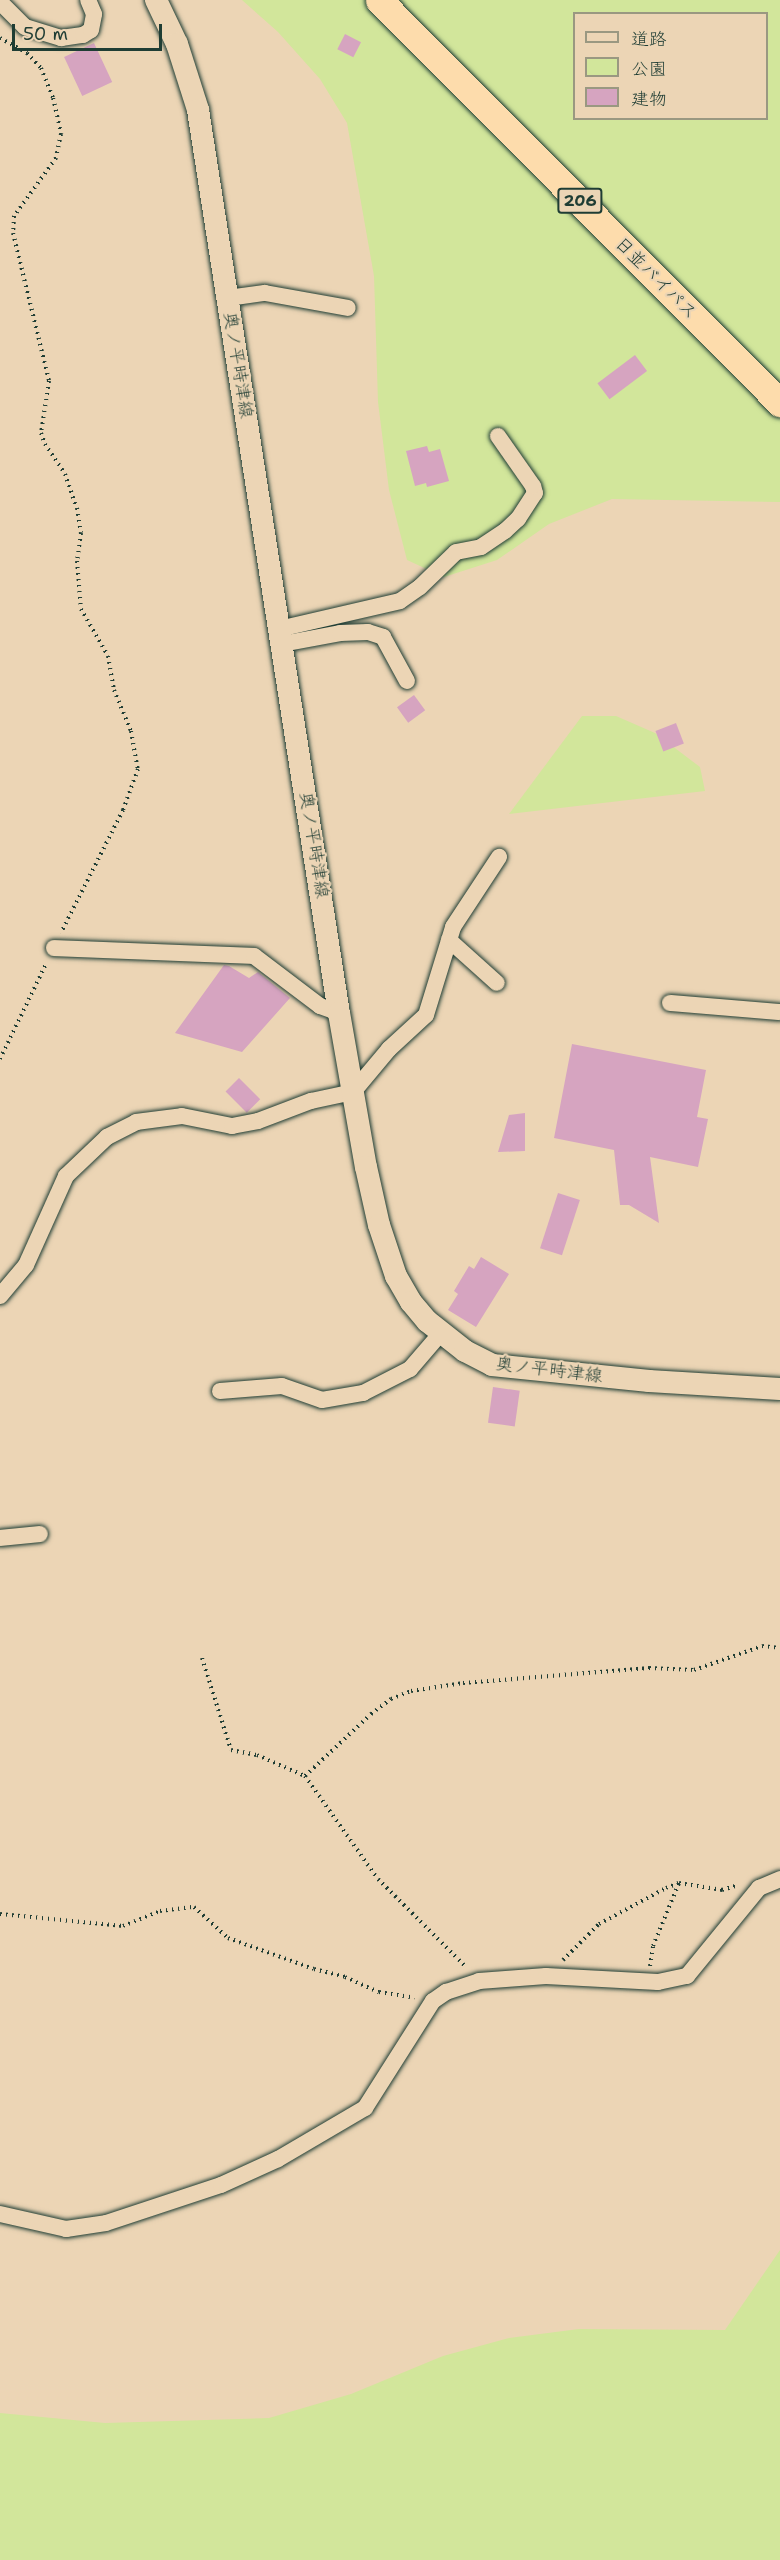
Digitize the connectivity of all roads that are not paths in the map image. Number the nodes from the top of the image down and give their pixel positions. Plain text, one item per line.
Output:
1 (88, 0) edge
2 (156, 0) edge
3 (380, 0) edge
4 (0, 2) edge
5 (228, 298) junction
6 (348, 308) dead end
7 (780, 403) edge
8 (498, 436) dead end
9 (281, 637) junction
10 (407, 681) dead end
11 (499, 857) dead end
12 (449, 940) junction
13 (54, 948) road end
14 (497, 983) dead end
15 (670, 1003) dead end
16 (780, 1012) edge
17 (339, 1013) junction
18 (353, 1092) junction
19 (0, 1296) edge
20 (441, 1333) junction
21 (780, 1389) edge
22 (220, 1391) dead end
23 (40, 1534) dead end
24 (0, 1538) edge
25 (780, 1879) edge
26 (0, 2214) edge

1 - 4 street
2 - 5 main road, 奥ノ平時津線
3 - 7 highway, 日並バイパス / 206
5 - 6 street
5 - 9 main road, 奥ノ平時津線
8 - 9 street
9 - 10 street
9 - 17 main road, 奥ノ平時津線
11 - 12 street
12 - 14 street
12 - 18 street
13 - 17 street
15 - 16 street
17 - 18 main road, 奥ノ平時津線
18 - 19 street
18 - 20 main road, 奥ノ平時津線
20 - 21 main road, 奥ノ平時津線
20 - 22 street
23 - 24 street
25 - 26 street

